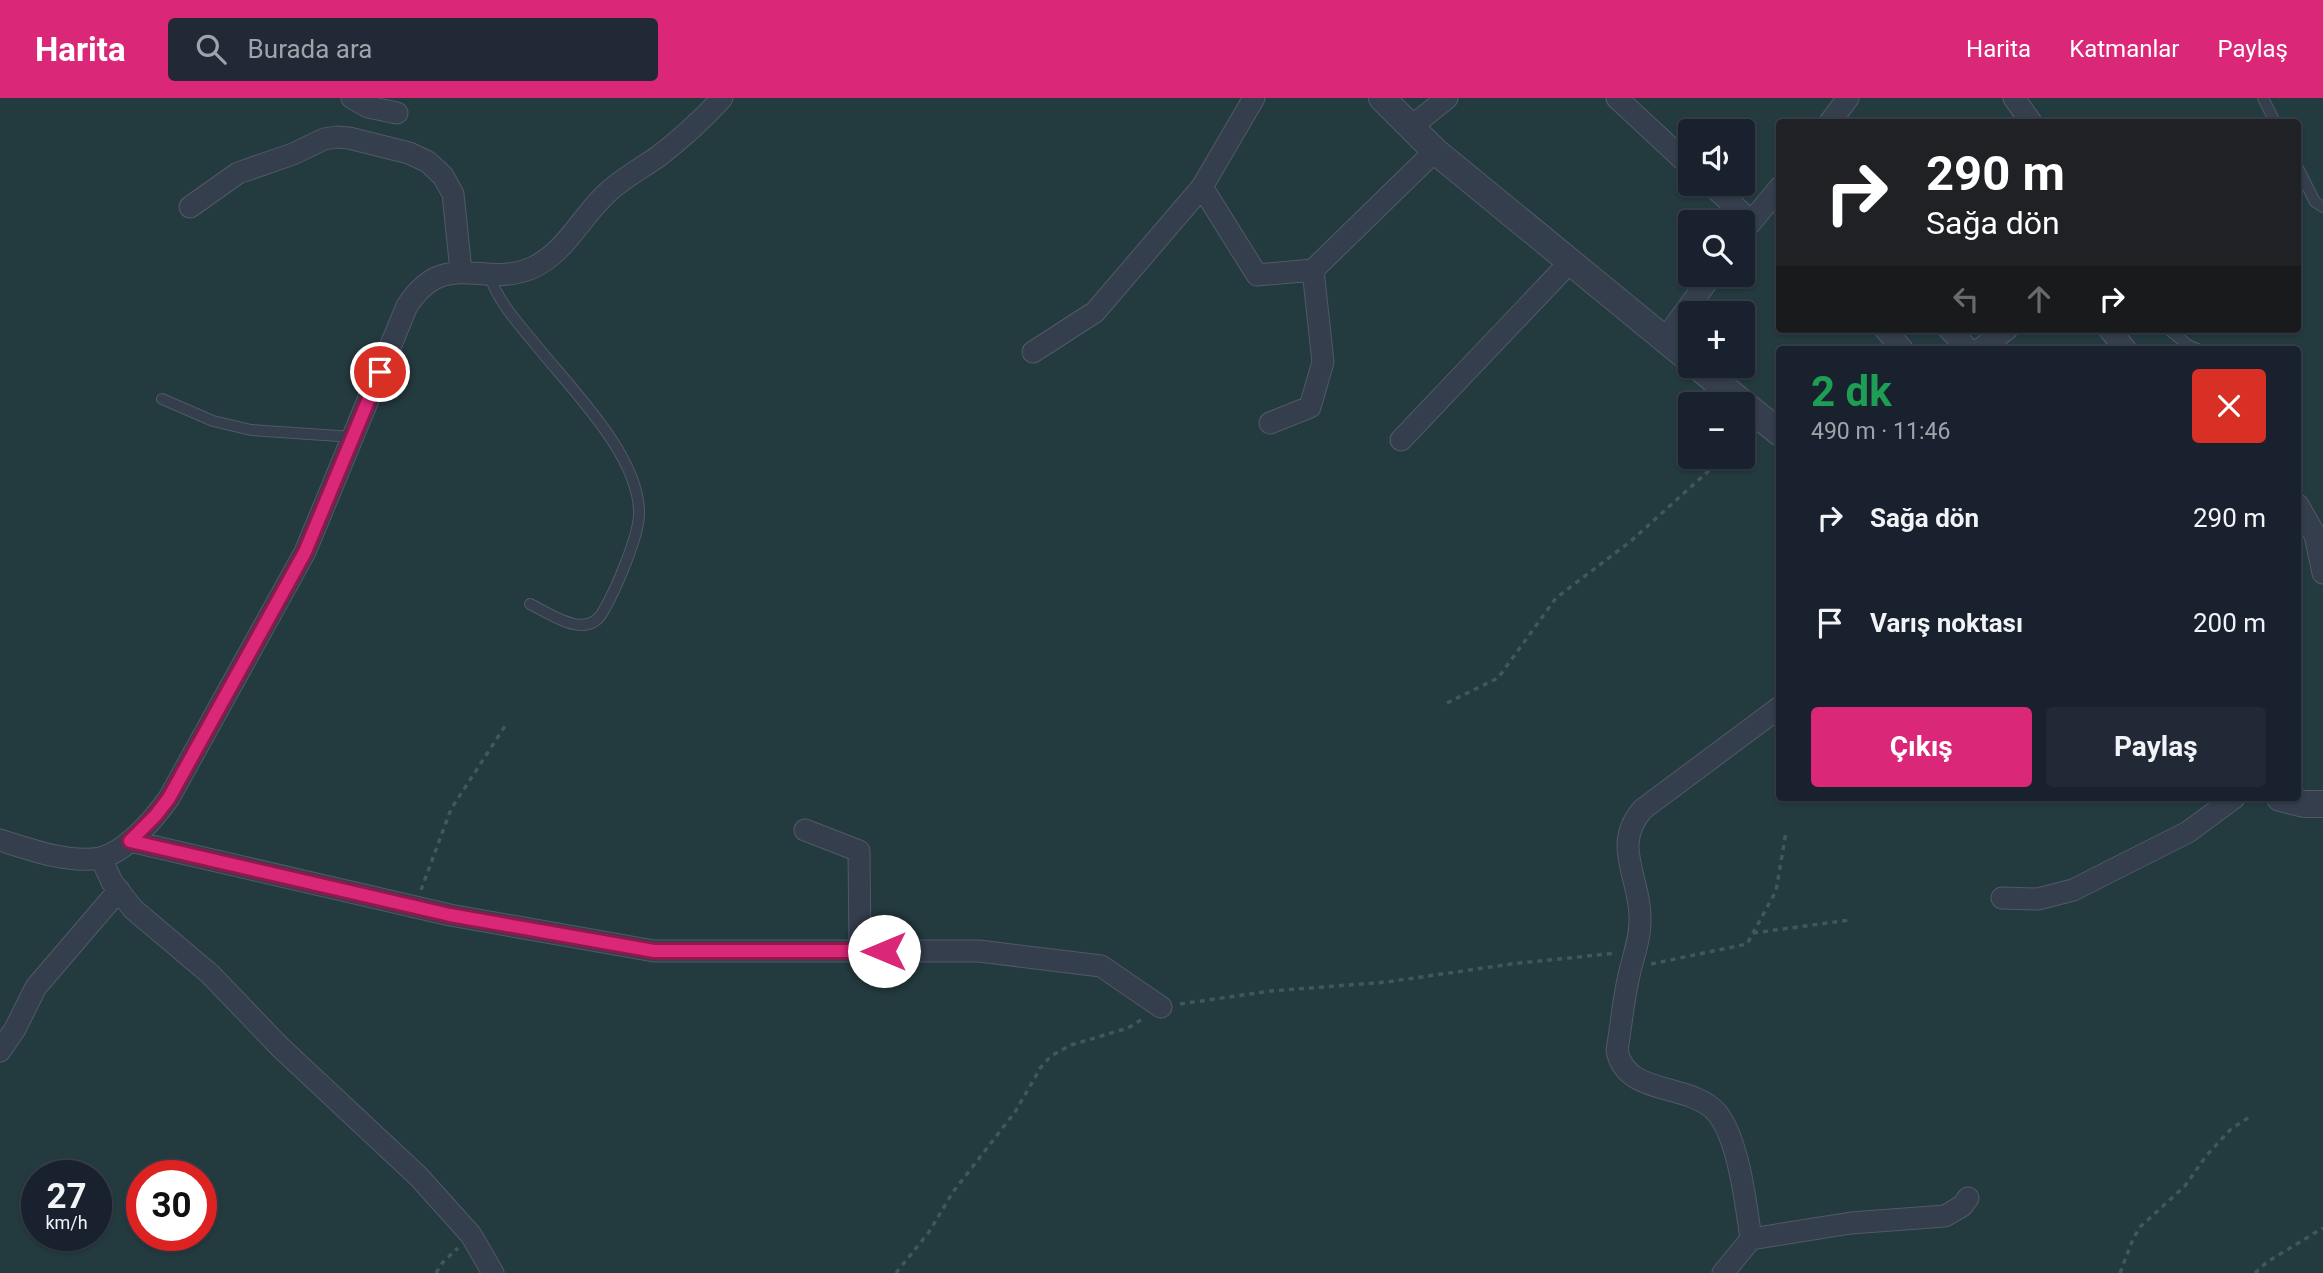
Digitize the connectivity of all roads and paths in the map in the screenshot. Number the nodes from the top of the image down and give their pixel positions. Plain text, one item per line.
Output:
1 (352, 98) edge
2 (722, 98) edge
3 (1254, 98) edge
4 (1382, 98) edge
5 (1447, 98) edge
6 (1617, 98) edge
7 (1849, 98) edge
8 (2014, 98) edge
9 (2263, 98) edge
10 (397, 113) dead end
11 (1832, 119) edge
12 (2029, 119) edge
13 (2274, 119) edge
14 (1411, 127) junction
15 (1435, 151) junction
16 (1678, 155) edge
17 (2301, 174) edge
18 (1202, 187) junction
19 (1721, 196) edge
20 (1776, 199) edge
21 (190, 207) dead end
22 (2323, 207) edge
23 (1733, 210) edge
24 (1755, 219) edge
25 (1570, 262) junction
26 (1313, 270) junction
27 (461, 271) junction
28 (489, 274) junction
29 (1703, 287) edge
30 (1954, 333) edge
31 (2002, 333) edge
32 (2173, 333) edge
33 (1665, 339) junction
34 (1965, 346) edge
35 (1984, 346) edge
36 (2190, 346) edge
37 (1678, 350) edge
38 (1033, 352) dead end
39 (1712, 378) edge
40 (162, 399) dead end
41 (1270, 423) dead end
42 (1776, 430) edge
43 (353, 437) junction
44 (1401, 440) dead end
45 (1711, 469) edge
46 (2301, 509) edge
47 (2319, 534) edge
48 (2323, 573) edge
49 (530, 604) dead end
50 (1447, 703) dead end
51 (1776, 710) edge
52 (506, 723) dead end
53 (2230, 801) edge
54 (2294, 801) edge
55 (2321, 807) edge
56 (805, 830) dead end
57 (1786, 832) dead end
58 (0, 840) edge
59 (130, 841) junction
60 (101, 858) junction
61 (119, 890) junction
62 (2002, 898) dead end
63 (415, 905) junction
64 (1850, 920) dead end
65 (1753, 933) junction
66 (860, 951) junction
67 (1633, 960) junction
68 (1161, 1007) junction
69 (0, 1051) edge
70 (2251, 1116) dead end
71 (1968, 1198) dead end
72 (2323, 1228) edge
73 (471, 1235) junction
74 (1751, 1239) junction
75 (436, 1273) edge
76 (493, 1273) edge
77 (896, 1273) edge
78 (1723, 1273) edge
79 (2120, 1273) edge
80 (2255, 1273) edge

1 - 10 street
2 - 28 street
3 - 18 street
4 - 14 street
5 - 14 street
6 - 16 street
7 - 11 street
8 - 12 street
9 - 13 lane
14 - 15 street
15 - 25 street
15 - 26 street
17 - 22 lane
18 - 26 street
18 - 38 street
19 - 23 street
20 - 24 street
21 - 27 street
25 - 33 street
25 - 44 street
26 - 41 street
27 - 28 street
27 - 43 street
28 - 49 lane
29 - 33 street
30 - 34 street
31 - 35 street
32 - 36 lane
33 - 37 street
39 - 42 street
40 - 43 lane
43 - 59 street
45 - 50 path
46 - 47 street
47 - 48 street
51 - 67 street
52 - 63 path
53 - 62 street
54 - 55 street
56 - 66 street
57 - 65 path
58 - 60 street
59 - 60 street
59 - 63 street
60 - 61 street
61 - 69 street
61 - 73 street
63 - 66 street
64 - 65 path
65 - 67 path
66 - 68 street
67 - 68 path
67 - 74 street
68 - 77 path
70 - 79 path
71 - 74 street
72 - 80 path
73 - 75 path
73 - 76 street
74 - 78 street

